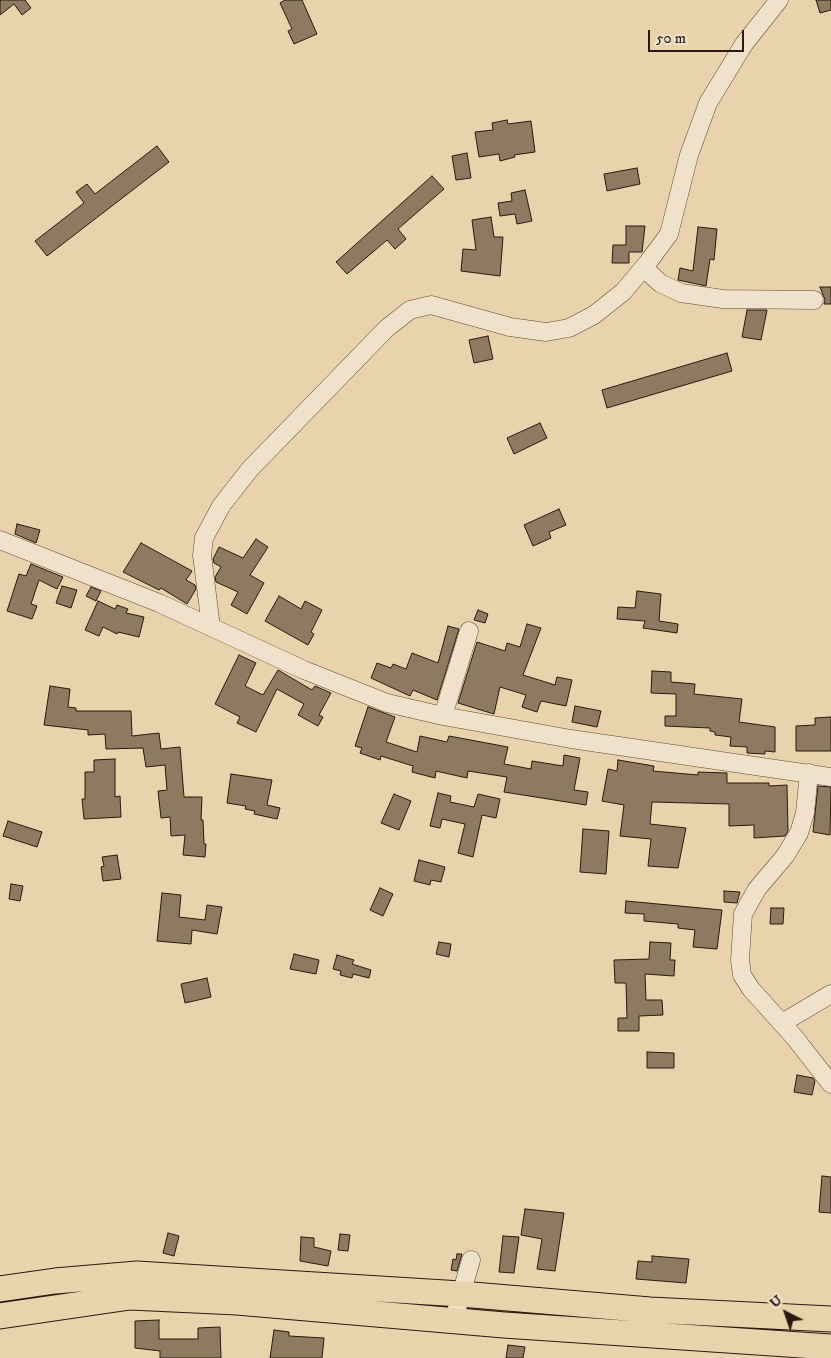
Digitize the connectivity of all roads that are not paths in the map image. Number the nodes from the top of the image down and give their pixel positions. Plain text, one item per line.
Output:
1 (779, 0) edge
2 (644, 268) junction
3 (814, 300) dead end
4 (0, 540) edge
5 (210, 626) junction
6 (469, 632) dead end
7 (443, 716) junction
8 (809, 773) junction
9 (831, 777) edge
10 (831, 994) edge
11 (782, 1023) junction
12 (831, 1084) edge
13 (472, 1260) dead end
14 (0, 1289) edge
15 (461, 1294) junction
16 (0, 1316) edge
17 (454, 1319) junction
18 (831, 1319) edge
19 (831, 1348) edge

1 - 2 street
2 - 3 street
2 - 5 street
4 - 5 street
5 - 7 street
6 - 7 street
7 - 8 street
8 - 9 street
8 - 11 street
10 - 11 street
11 - 12 street
13 - 15 street
14 - 15 highway
15 - 17 street
15 - 18 highway
16 - 17 highway
17 - 19 highway

